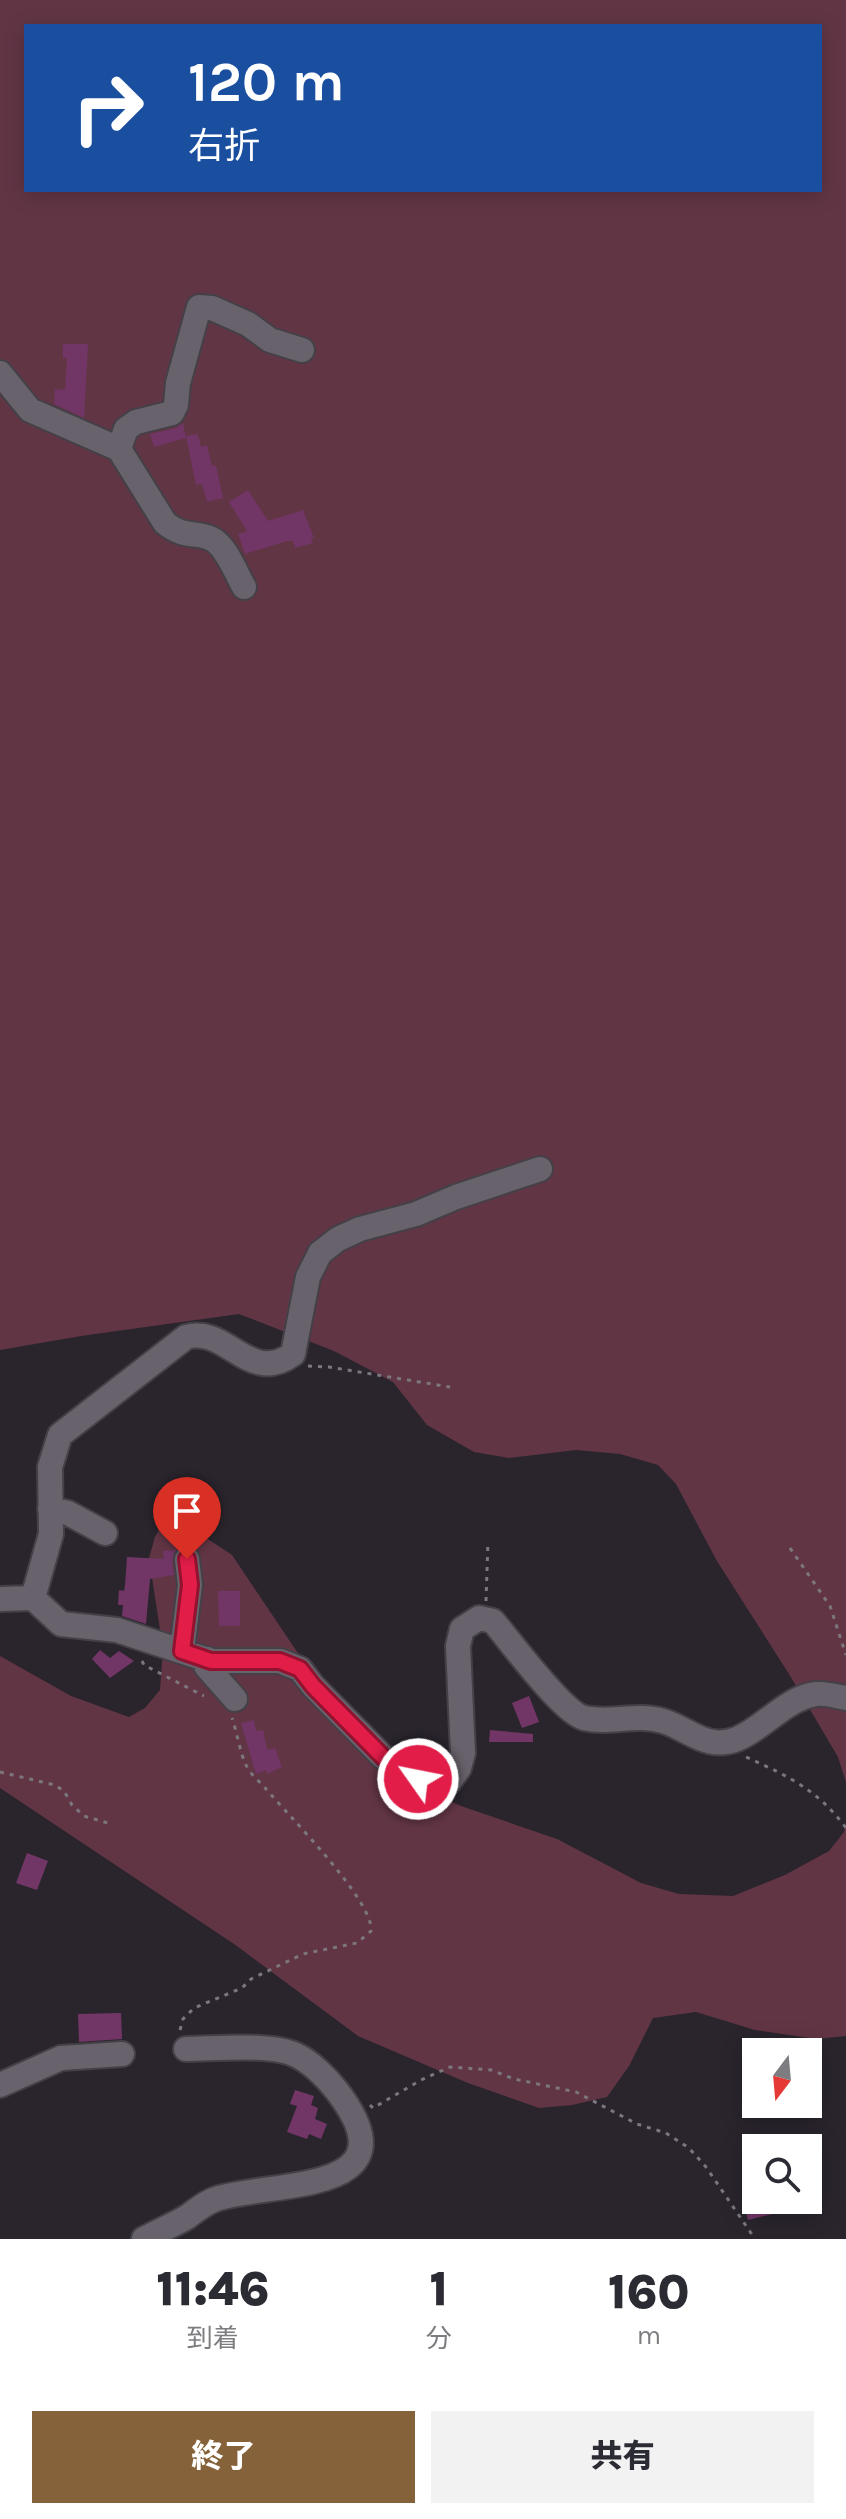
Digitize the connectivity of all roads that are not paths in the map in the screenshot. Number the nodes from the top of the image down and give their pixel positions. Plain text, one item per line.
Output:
1 (302, 350) dead end
2 (0, 373) edge
3 (119, 449) junction
4 (244, 587) dead end
5 (540, 1169) dead end
6 (50, 1509) junction
7 (105, 1533) dead end
8 (187, 1559) dead end
9 (33, 1598) junction
10 (0, 1599) edge
11 (182, 1651) junction
12 (207, 1659) junction
13 (846, 1698) edge
14 (224, 1704) road end
15 (186, 2049) road end
16 (122, 2054) dead end
17 (0, 2085) edge
18 (144, 2239) edge

1 - 3 street
2 - 3 street
3 - 4 street
5 - 6 street
6 - 7 street
6 - 9 street
8 - 11 street
9 - 10 street
9 - 11 street
11 - 12 street
12 - 13 street
12 - 14 street
15 - 18 street
16 - 17 street

